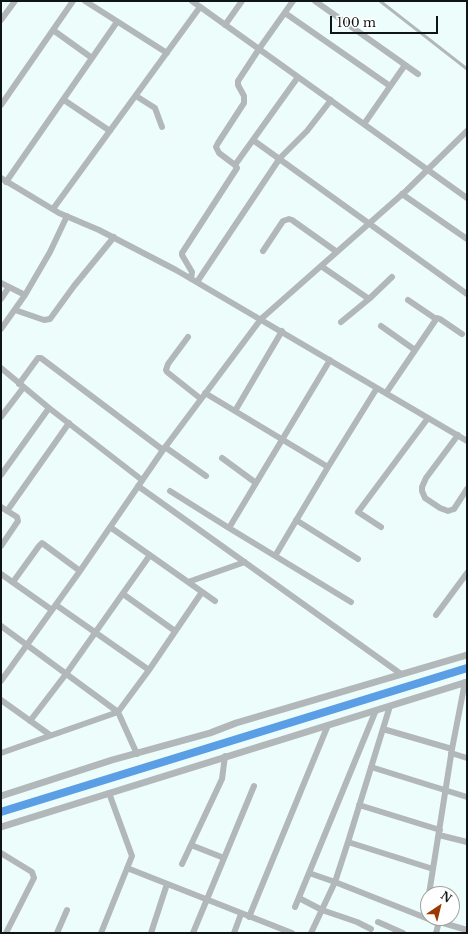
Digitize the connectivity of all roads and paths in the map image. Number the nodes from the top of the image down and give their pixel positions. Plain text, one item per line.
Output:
1 (15, 1) edge
2 (74, 1) edge
3 (85, 1) edge
4 (192, 1) edge
5 (242, 1) edge
6 (293, 1) edge
7 (315, 1) edge
8 (380, 1) edge
9 (200, 7) junction
10 (285, 13) junction
11 (1, 20) edge
12 (117, 22) junction
13 (225, 25) junction
14 (53, 30) junction
15 (259, 49) junction
16 (167, 53) junction
17 (92, 58) junction
18 (405, 65) junction
19 (467, 69) edge
20 (418, 74) dead end
21 (298, 77) junction
22 (390, 86) junction
23 (136, 96) junction
24 (64, 100) junction
25 (330, 100) junction
26 (1, 105) edge
27 (364, 124) junction
28 (162, 127) dead end
29 (110, 131) junction
30 (467, 131) edge
31 (253, 140) junction
32 (280, 158) junction
33 (236, 165) junction
34 (428, 170) junction
35 (4, 180) edge
36 (402, 194) junction
37 (467, 198) edge
38 (53, 209) junction
39 (67, 216) junction
40 (369, 223) junction
41 (114, 237) junction
42 (467, 239) edge
43 (263, 251) dead end
44 (337, 252) junction
45 (321, 266) junction
46 (392, 277) dead end
47 (191, 279) junction
48 (197, 282) junction
49 (1, 283) edge
50 (9, 287) junction
51 (467, 294) edge
52 (24, 296) junction
53 (1, 299) edge
54 (369, 300) junction
55 (408, 300) dead end
56 (14, 310) junction
57 (436, 319) junction
58 (261, 320) junction
59 (341, 322) dead end
60 (381, 326) dead end
61 (1, 329) edge
62 (282, 331) junction
63 (462, 334) dead end
64 (188, 337) dead end
65 (415, 350) junction
66 (330, 360) junction
67 (1, 368) edge
68 (22, 386) junction
69 (377, 388) junction
70 (205, 393) junction
71 (386, 393) junction
72 (201, 399) junction
73 (49, 408) junction
74 (235, 411) junction
75 (1, 417) edge
76 (428, 418) junction
77 (69, 422) junction
78 (467, 432) edge
79 (462, 438) edge
80 (282, 440) junction
81 (164, 448) junction
82 (222, 458) dead end
83 (328, 467) junction
84 (1, 475) edge
85 (206, 476) dead end
86 (142, 480) junction
87 (256, 483) junction
88 (138, 486) junction
89 (467, 489) edge
90 (170, 491) dead end
91 (1, 507) edge
92 (7, 511) junction
93 (296, 520) junction
94 (110, 526) junction
95 (381, 527) dead end
96 (229, 528) junction
97 (1, 546) edge
98 (150, 555) junction
99 (274, 556) junction
100 (358, 559) dead end
101 (244, 562) junction
102 (80, 572) junction
103 (467, 573) edge
104 (1, 574) edge
105 (13, 582) junction
106 (188, 582) junction
107 (202, 592) junction
108 (123, 594) junction
109 (215, 601) dead end
110 (351, 602) dead end
111 (54, 607) junction
112 (436, 615) dead end
113 (1, 626) edge
114 (175, 631) junction
115 (96, 633) junction
116 (27, 645) junction
117 (467, 655) edge
118 (148, 670) junction
119 (66, 674) junction
120 (401, 674) junction
121 (1, 681) edge
122 (466, 682) edge
123 (1, 700) edge
124 (460, 705) junction
125 (390, 706) junction
126 (467, 708) edge
127 (376, 710) junction
128 (118, 712) junction
129 (30, 721) junction
130 (328, 725) junction
131 (383, 730) junction
132 (50, 735) junction
133 (452, 751) junction
134 (1, 753) edge
135 (137, 754) junction
136 (225, 756) junction
137 (467, 758) edge
138 (371, 767) junction
139 (254, 786) dead end
140 (446, 790) junction
141 (109, 793) junction
142 (1, 796) edge
143 (467, 797) edge
144 (360, 805) junction
145 (1, 827) edge
146 (440, 832) junction
147 (348, 842) junction
148 (467, 842) edge
149 (190, 845) junction
150 (1, 853) edge
151 (224, 858) junction
152 (182, 864) dead end
153 (127, 868) junction
154 (433, 869) junction
155 (309, 873) junction
156 (335, 882) junction
157 (167, 884) junction
158 (430, 886) edge
159 (299, 898) junction
160 (206, 900) junction
161 (295, 907) dead end
162 (67, 910) dead end
163 (322, 910) junction
164 (241, 914) junction
165 (420, 916) edge
166 (249, 917) junction
167 (378, 922) dead end
168 (452, 926) edge
169 (371, 929) dead end
170 (467, 930) edge
171 (6, 933) edge
172 (57, 933) edge
173 (101, 933) edge
174 (151, 933) edge
175 (193, 933) edge
176 (234, 933) edge
177 (292, 933) edge
178 (311, 933) edge
179 (403, 933) edge

1 - 11 street
2 - 14 street
3 - 12 street
4 - 9 street
5 - 13 street
6 - 10 street
7 - 18 street
8 - 19 lane
9 - 13 street
9 - 16 street
10 - 15 street
10 - 22 street
12 - 16 street
12 - 17 street
13 - 15 street
14 - 17 street
14 - 26 street
15 - 21 street
15 - 33 street
16 - 23 street
17 - 24 street
18 - 20 street
18 - 22 street
21 - 25 street
21 - 31 street
22 - 27 street
23 - 28 street
23 - 29 street
24 - 29 street
24 - 35 street
25 - 27 street
25 - 32 street
27 - 34 street
29 - 38 street
30 - 34 street
31 - 32 street
31 - 33 street
32 - 40 street
32 - 48 street
33 - 47 street
34 - 36 street
34 - 37 street
35 - 38 street
36 - 40 street
36 - 42 street
38 - 39 street
39 - 41 street
39 - 52 street
40 - 44 street
40 - 51 street
41 - 47 street
41 - 56 street
43 - 44 street
44 - 45 street
45 - 54 street
45 - 58 street
46 - 54 street
47 - 48 street
48 - 58 street
49 - 50 street
50 - 52 street
50 - 53 street
52 - 56 street
54 - 59 street
55 - 57 street
56 - 61 street
57 - 63 street
57 - 65 street
58 - 62 street
58 - 70 street
60 - 65 street
62 - 66 street
62 - 74 street
64 - 72 street
65 - 71 street
66 - 69 street
66 - 80 street
67 - 68 street
68 - 73 street
68 - 75 street
68 - 81 street
69 - 71 street
69 - 83 street
70 - 72 street
70 - 74 street
71 - 76 street
72 - 81 street
73 - 77 street
73 - 84 street
74 - 80 street
76 - 79 street
76 - 95 street
77 - 86 street
77 - 92 street
78 - 79 street
79 - 89 street
80 - 83 street
80 - 87 street
81 - 85 street
81 - 86 street
82 - 87 street
83 - 93 street
86 - 88 street
87 - 96 street
88 - 94 street
88 - 101 street
90 - 96 street
91 - 92 street
92 - 97 street
93 - 99 street
93 - 100 street
94 - 98 street
94 - 102 street
96 - 99 street
98 - 106 street
98 - 108 street
99 - 110 street
101 - 106 street
101 - 120 street
102 - 105 street
102 - 111 street
103 - 112 street
104 - 105 street
105 - 111 street
106 - 107 street
107 - 109 street
107 - 114 street
108 - 114 street
108 - 115 street
111 - 115 street
111 - 116 street
113 - 116 street
114 - 118 street
115 - 118 street
115 - 119 street
116 - 119 street
116 - 121 street
117 - 120 street
118 - 128 street
119 - 128 street
119 - 129 street
120 - 135 street
122 - 124 street
122 - 125 street
123 - 129 street
124 - 126 street
124 - 133 street
125 - 127 street
125 - 131 street
127 - 130 street
127 - 155 street
128 - 132 street
128 - 135 street
129 - 132 street
130 - 136 street
130 - 166 street
131 - 133 street
131 - 138 street
132 - 134 street
133 - 137 street
133 - 140 street
135 - 142 street
136 - 141 street
136 - 149 street
138 - 140 street
138 - 144 street
139 - 151 street
140 - 143 street
140 - 146 street
141 - 145 street
141 - 153 street
144 - 146 street
144 - 147 street
146 - 148 street
146 - 154 street
147 - 154 street
147 - 156 street
149 - 151 street
149 - 152 street
150 - 171 street
151 - 160 street
153 - 157 street
153 - 173 street
154 - 158 street
155 - 156 street
155 - 159 street
156 - 163 street
156 - 165 street
157 - 160 street
157 - 174 street
159 - 161 street
159 - 163 street
160 - 164 street
160 - 175 street
162 - 172 street
163 - 169 street
163 - 178 street
164 - 166 street
164 - 176 street
166 - 177 street
167 - 179 street
168 - 170 street

